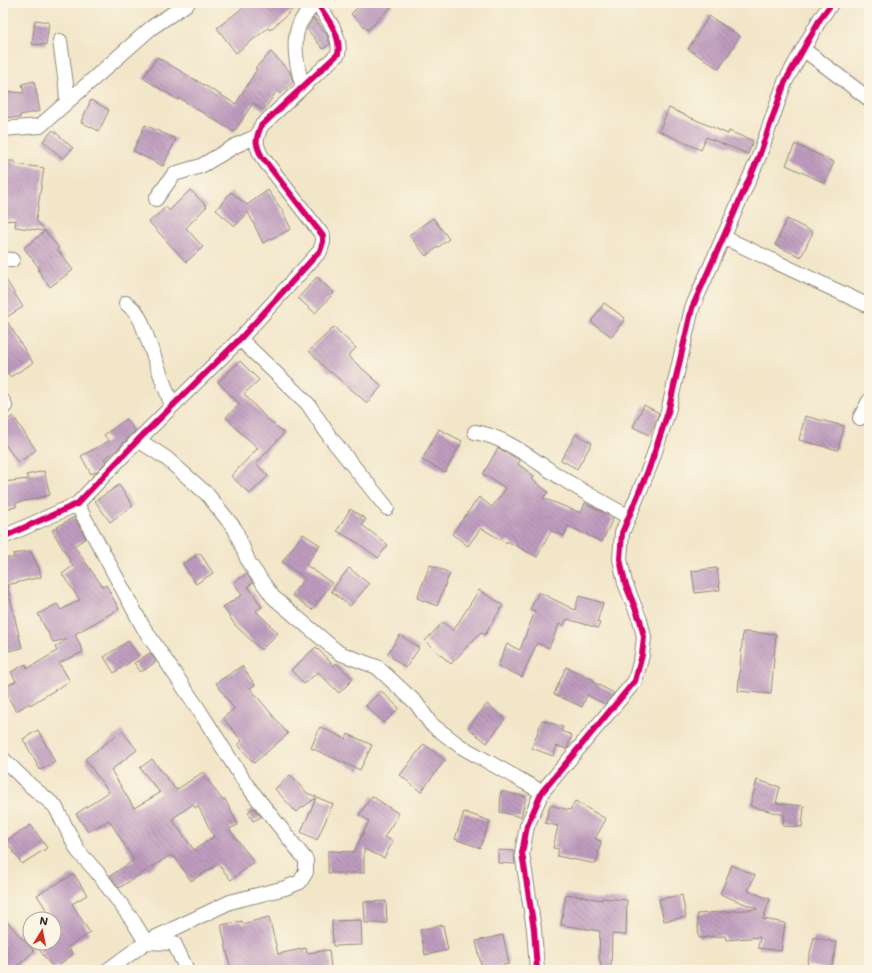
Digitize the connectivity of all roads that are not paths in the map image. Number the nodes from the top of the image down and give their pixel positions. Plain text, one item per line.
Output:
1 (188, 3) edge
2 (316, 3) edge
3 (832, 3) edge
4 (60, 41) dead end
5 (804, 49) junction
6 (303, 87) junction
7 (869, 99) edge
8 (68, 102) junction
9 (3, 129) edge
10 (257, 136) junction
11 (156, 199) dead end
12 (723, 237) junction
13 (126, 303) dead end
14 (869, 306) edge
15 (240, 339) junction
16 (869, 401) edge
17 (172, 406) junction
18 (860, 418) dead end
19 (475, 432) dead end
20 (138, 440) junction
21 (77, 504) junction
22 (387, 508) dead end
23 (629, 517) junction
24 (3, 537) edge
25 (3, 759) edge
26 (542, 792) junction
27 (146, 942) junction
28 (108, 970) edge
29 (187, 970) edge
30 (537, 970) edge

1 - 8 street
2 - 6 street
2 - 6 street
3 - 5 street
4 - 8 street
5 - 7 street
5 - 12 street
6 - 10 street
8 - 9 street
10 - 11 street
10 - 15 street
12 - 14 street
12 - 23 street
13 - 17 street
15 - 17 street
15 - 22 street
16 - 18 street
17 - 20 street
19 - 23 street
20 - 21 street
20 - 26 street
21 - 24 street
21 - 27 street
23 - 26 street
25 - 27 street
26 - 30 street
27 - 28 street
27 - 29 street

